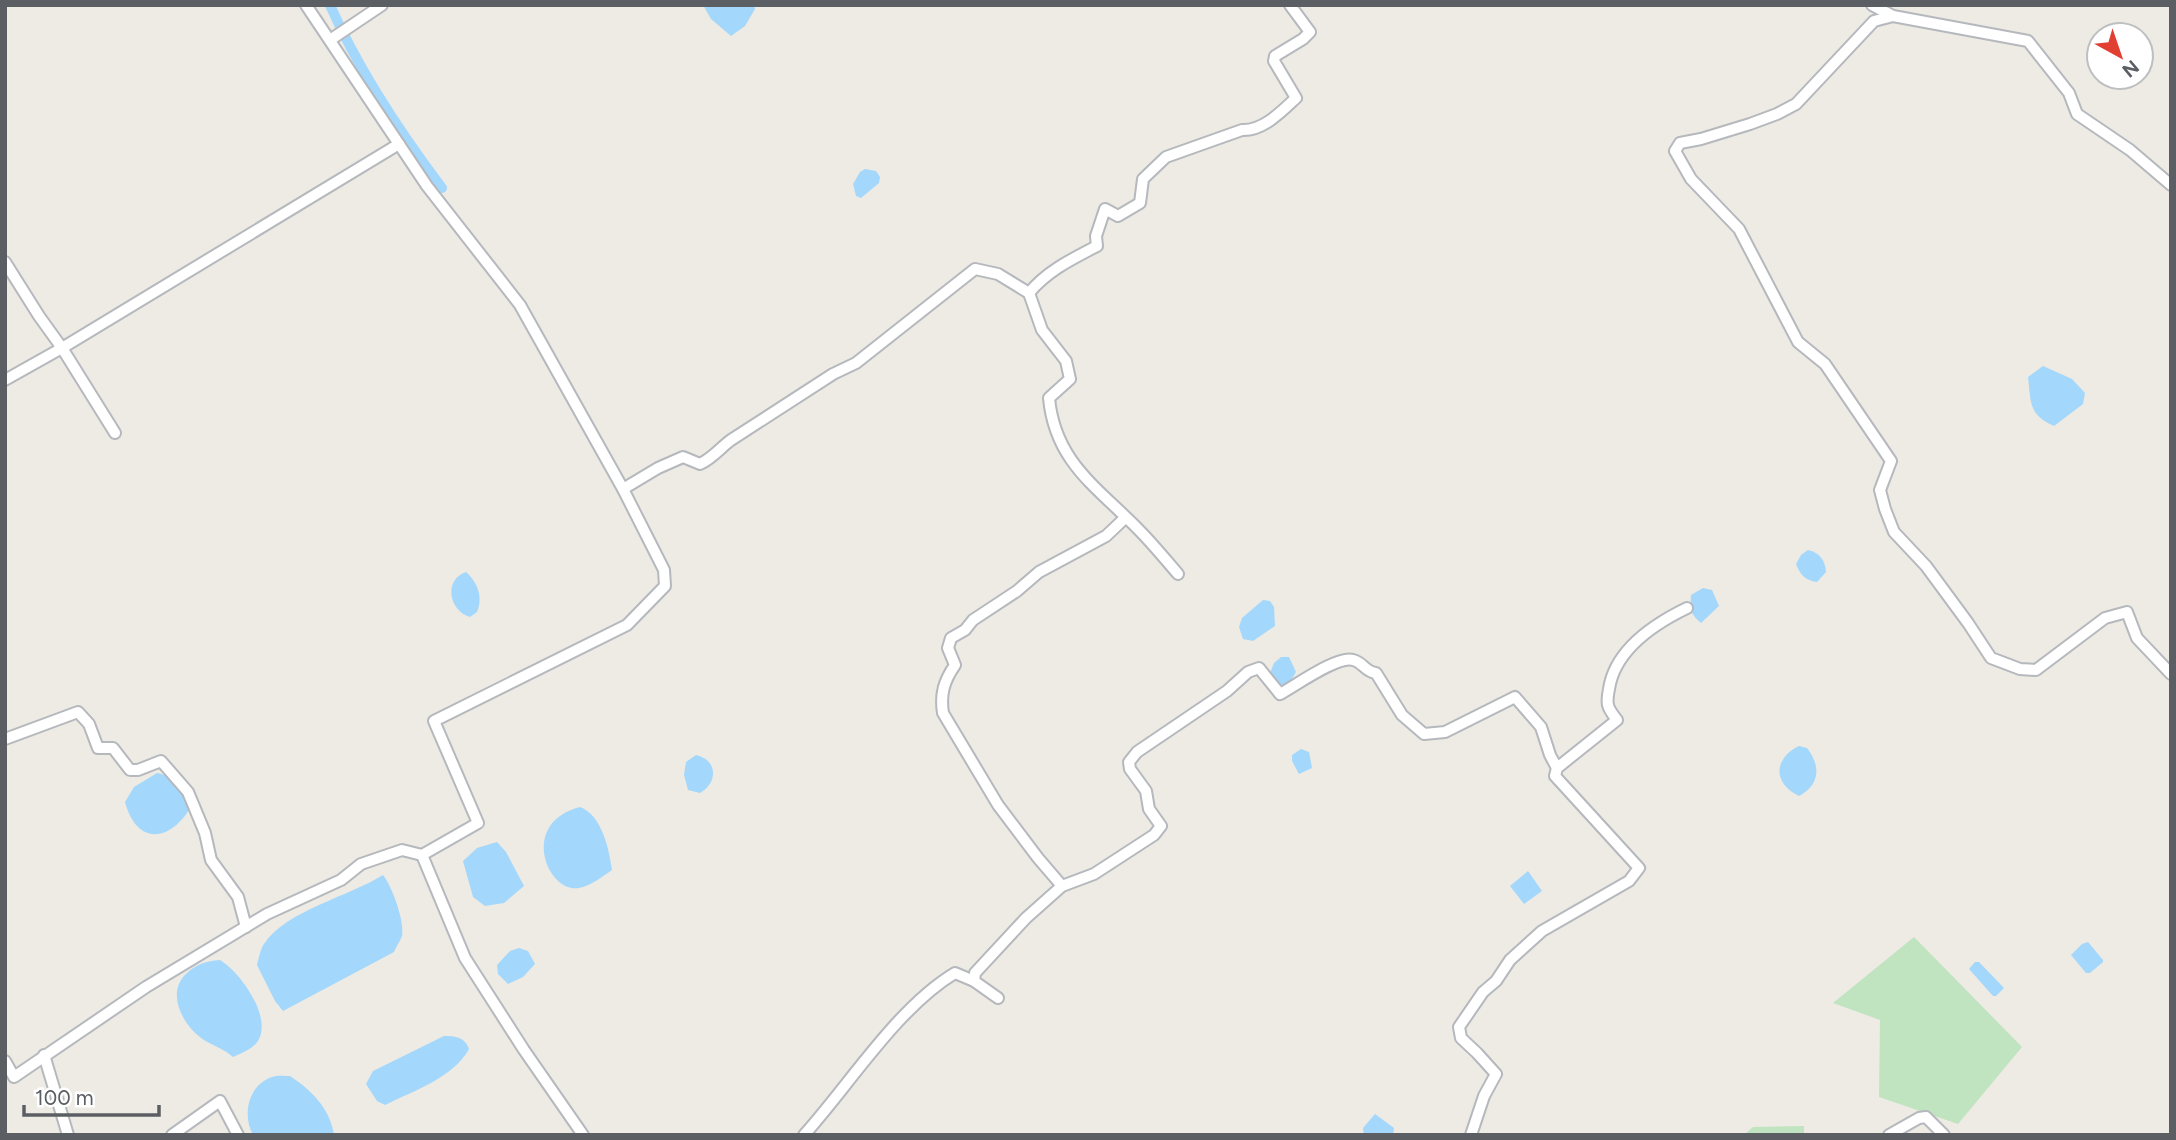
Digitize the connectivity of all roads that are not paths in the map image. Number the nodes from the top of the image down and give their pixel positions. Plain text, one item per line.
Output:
1 (306, 5) edge
2 (382, 5) edge
3 (1290, 5) edge
4 (1872, 5) edge
5 (1893, 16) junction
6 (334, 38) junction
7 (399, 144) junction
8 (2171, 184) edge
9 (5, 262) edge
10 (1029, 293) junction
11 (62, 348) junction
12 (5, 380) edge
13 (115, 433) dead end
14 (623, 489) junction
15 (1125, 518) junction
16 (1178, 573) dead end
17 (1688, 608) dead end
18 (2171, 674) edge
19 (5, 739) edge
20 (1558, 768) junction
21 (422, 855) junction
22 (1062, 886) junction
23 (246, 927) junction
24 (974, 981) junction
25 (998, 998) dead end
26 (44, 1055) junction
27 (5, 1061) edge
28 (68, 1135) edge
29 (172, 1135) edge
30 (238, 1135) edge
31 (583, 1135) edge
32 (804, 1135) edge
33 (1471, 1135) edge
34 (1889, 1135) edge
35 (1944, 1135) edge

1 - 6 street
2 - 6 street
3 - 10 street
4 - 5 street
5 - 8 street
5 - 18 street
6 - 7 street
7 - 11 street
7 - 14 street
9 - 11 street
10 - 14 street
10 - 15 street
11 - 12 street
11 - 13 street
14 - 21 street
15 - 16 street
15 - 22 street
17 - 20 street
19 - 23 street
20 - 22 street
20 - 33 street
21 - 23 street
21 - 31 street
22 - 24 street
23 - 26 street
24 - 25 street
24 - 32 street
26 - 27 street
26 - 28 street
29 - 30 street
34 - 35 street

